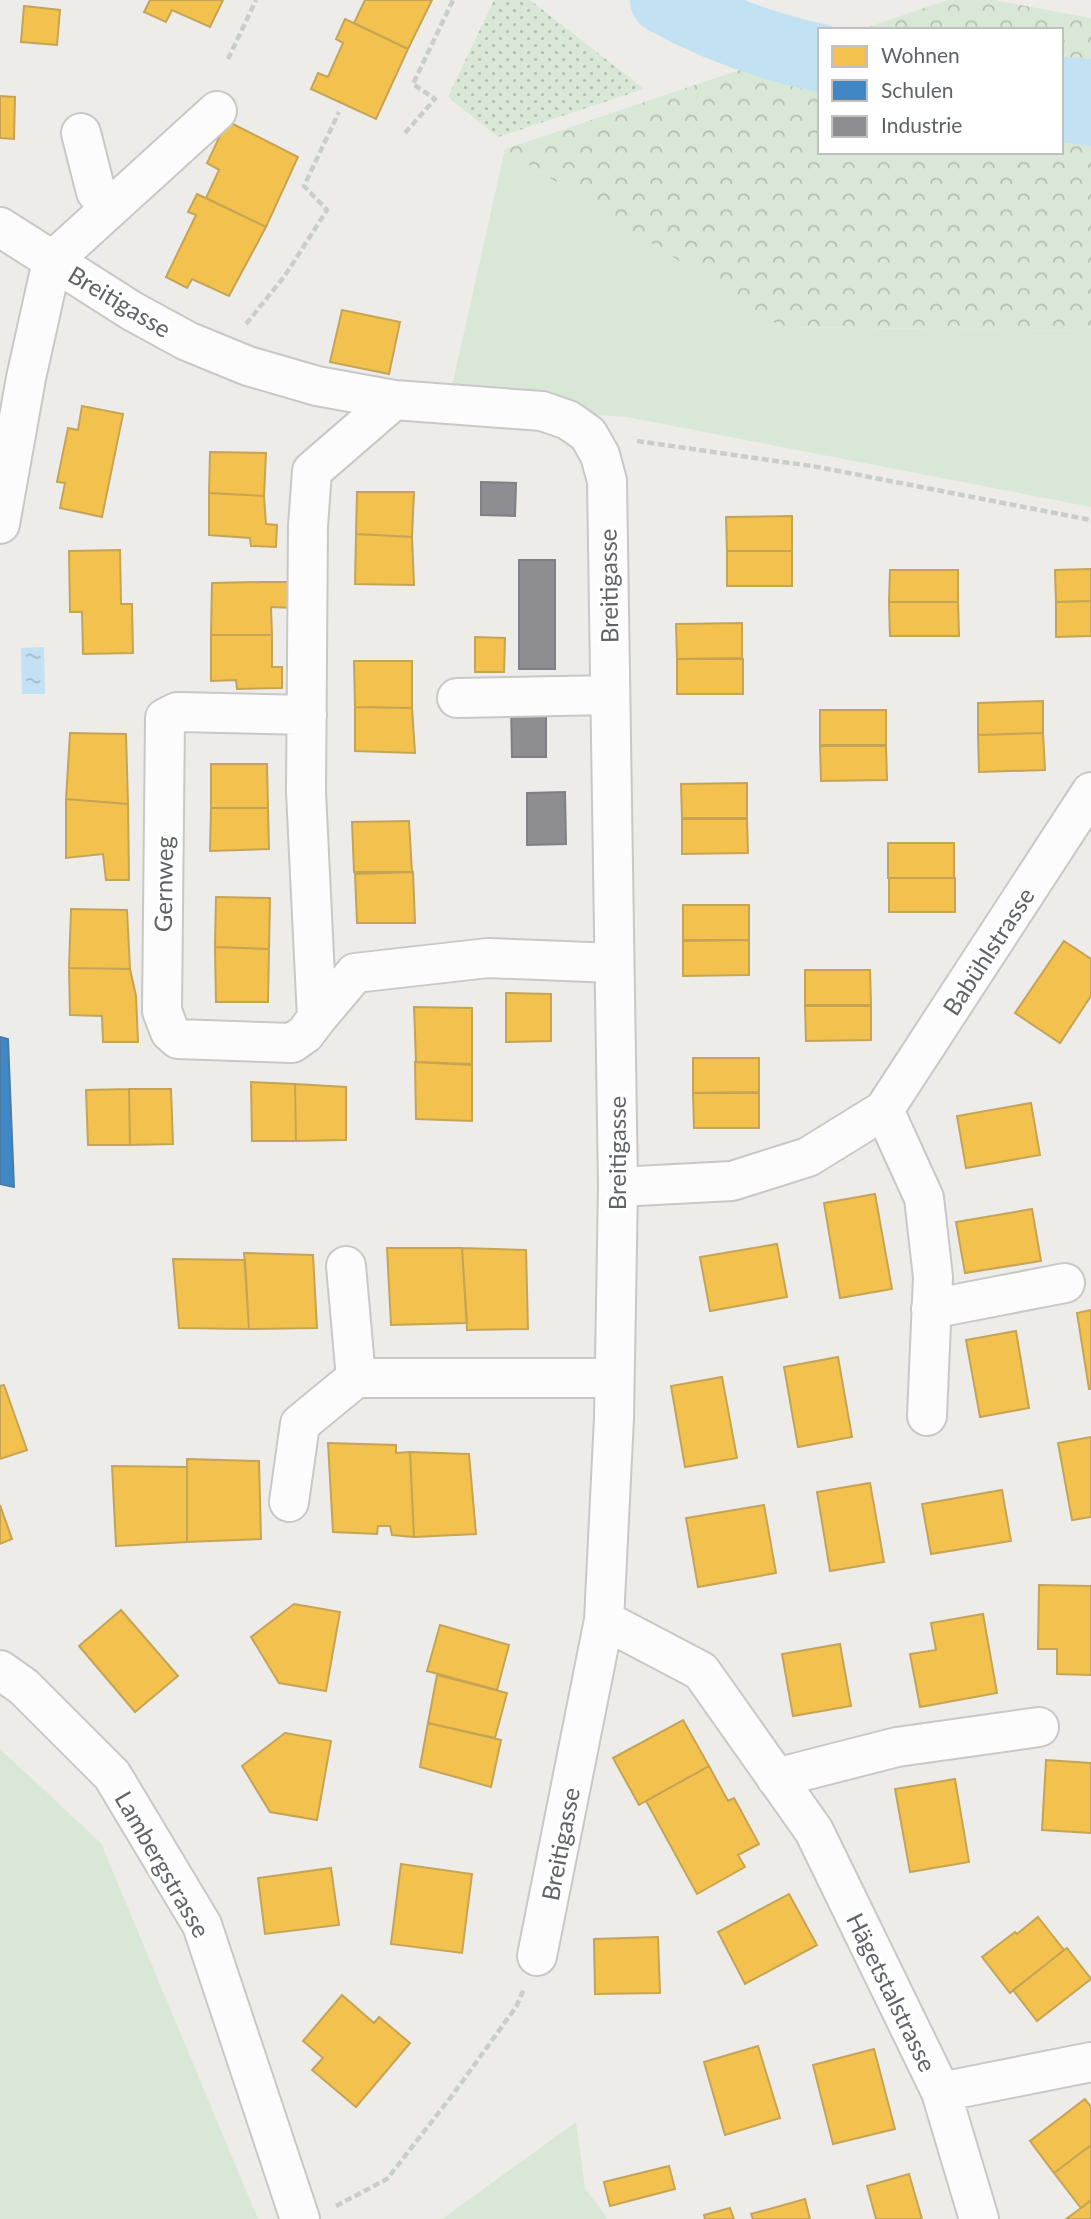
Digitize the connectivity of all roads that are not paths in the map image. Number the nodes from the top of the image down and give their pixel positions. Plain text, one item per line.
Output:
1 (217, 111) dead end
2 (81, 133) dead end
3 (110, 208) junction
4 (0, 226) edge
5 (52, 261) junction
6 (394, 400) junction
7 (0, 524) edge
8 (610, 695) junction
9 (457, 698) dead end
10 (307, 715) junction
11 (1091, 792) edge
12 (614, 963) junction
13 (317, 1018) junction
14 (884, 1110) junction
15 (618, 1187) junction
16 (346, 1266) dead end
17 (1065, 1283) dead end
18 (931, 1309) junction
19 (356, 1378) junction
20 (614, 1378) junction
21 (927, 1416) dead end
22 (289, 1502) dead end
23 (604, 1620) junction
24 (0, 1670) edge
25 (1039, 1727) dead end
26 (776, 1778) junction
27 (537, 1956) road end
28 (1091, 2062) edge
29 (941, 2092) junction
30 (316, 2213) edge
31 (979, 2219) edge

1 - 3 street
2 - 3 street
3 - 5 street
4 - 5 street, Breitigasse
5 - 6 street, Breitigasse
5 - 7 street
6 - 8 street, Breitigasse
6 - 10 street
8 - 9 street
8 - 12 street, Breitigasse
10 - 13 street
10 - 13 street, Gernweg
11 - 14 street, Babühlstrasse
12 - 13 street, Gernweg
12 - 15 street, Breitigasse
14 - 15 street, Babühlstrasse
14 - 18 street
15 - 20 street, Breitigasse
16 - 19 street
17 - 18 street
18 - 21 street
19 - 20 street
19 - 22 street
20 - 23 street, Breitigasse
23 - 26 street, Hägetstalstrasse
23 - 27 street, Breitigasse
24 - 30 street, Lambergstrasse
25 - 26 street
26 - 29 street, Hägetstalstrasse
28 - 29 street
29 - 31 street, Hägetstalstrasse

